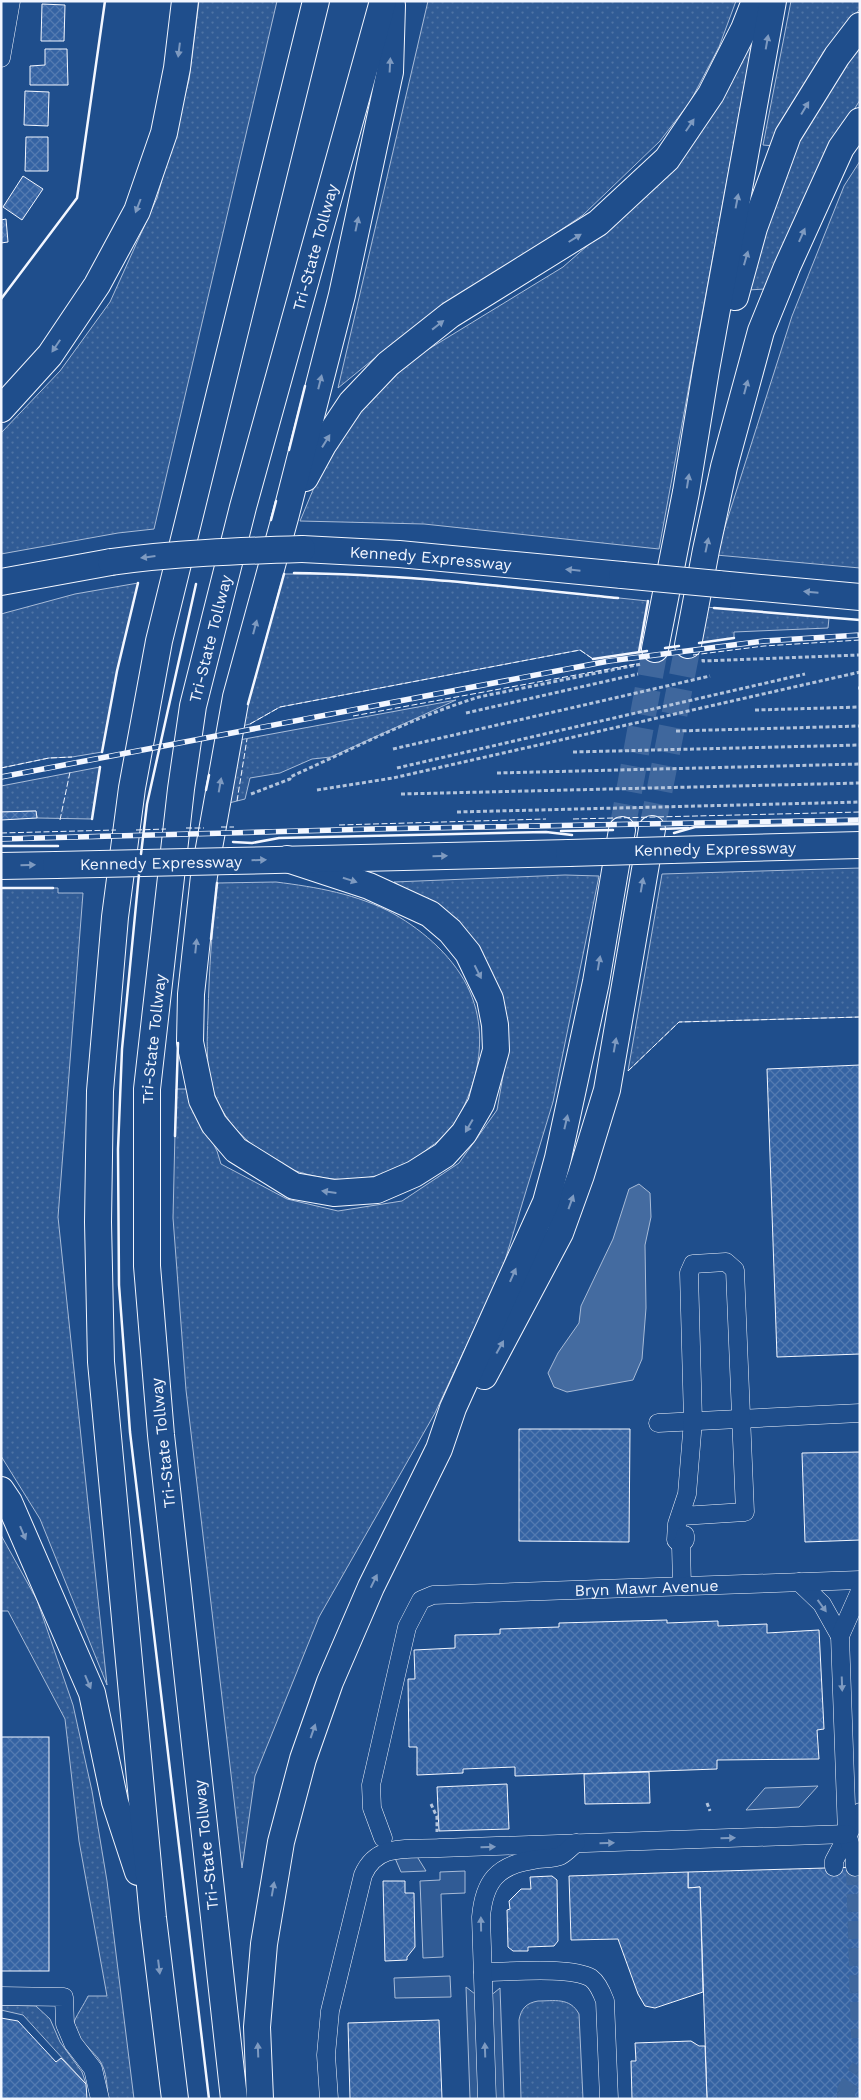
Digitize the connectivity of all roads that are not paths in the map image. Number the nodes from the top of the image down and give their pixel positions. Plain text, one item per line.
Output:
1 (11, 1) edge
2 (185, 1) edge
3 (316, 1) edge
4 (383, 1) edge
5 (392, 1) edge
6 (755, 1) edge
7 (773, 1) edge
8 (860, 26) edge
9 (1, 58) edge
10 (860, 121) edge
11 (706, 370) junction
12 (1, 409) edge
13 (286, 514) junction
14 (57, 570) junction
15 (1, 582) edge
16 (1, 589) edge
17 (860, 596) edge
18 (696, 650) tunnel mouth
19 (651, 656) tunnel mouth
20 (652, 829) tunnel mouth
21 (622, 830) tunnel mouth
22 (860, 845) edge
23 (719, 849) junction
24 (860, 857) edge
25 (287, 859) junction
26 (1, 866) edge
27 (860, 1413) edge
28 (742, 1418) junction
29 (693, 1421) junction
30 (658, 1423) dead end
31 (439, 1449) junction
32 (1, 1490) edge
33 (681, 1516) junction
34 (860, 1580) edge
35 (799, 1582) junction
36 (682, 1586) junction
37 (860, 1591) edge
38 (840, 1636) junction
39 (860, 1812) edge
40 (847, 1834) junction
41 (383, 1838) dead end
42 (576, 1844) junction
43 (834, 1867) dead end
44 (855, 1867) dead end
45 (153, 1918) junction
46 (483, 1972) junction
47 (1, 1996) edge
48 (100, 2099) edge
49 (176, 2099) edge
50 (234, 2099) edge
51 (260, 2099) edge
52 (329, 2099) edge
53 (487, 2099) edge
54 (609, 2099) edge

1 - 9 street
2 -> 12 highway
3 - 45 highway
4 - 50 highway, Tri-State Tollway
13 -> 5 highway
13 -> 6 highway
11 -> 7 highway
11 -> 8 highway
18 -> 10 highway
19 -> 11 highway
25 -> 13 highway
14 - 15 highway, Kennedy Expressway
14 - 16 highway
17 -> 14 highway, Kennedy Expressway, bridge
31 -> 20 highway
31 -> 21 highway
22 - 23 highway, Kennedy Expressway
23 - 24 highway
25 -> 23 highway, Kennedy Expressway, bridge
26 -> 25 highway, Kennedy Expressway, bridge
27 - 28 street
28 - 29 street
28 - 29 street
28 - 33 street
29 - 30 street
29 - 33 street
51 -> 31 highway
32 -> 45 highway
33 - 36 street
34 - 35 street, Bryn Mawr Avenue
35 - 36 street, Bryn Mawr Avenue
35 -> 38 street
36 - 41 street, Bryn Mawr Avenue
37 - 38 street
38 -> 40 street
39 - 40 street
42 -> 40 street
40 - 43 street
40 - 44 street
46 -> 42 street
52 -> 42 street
45 -> 49 highway
53 -> 46 street
46 - 54 street
47 - 48 street

